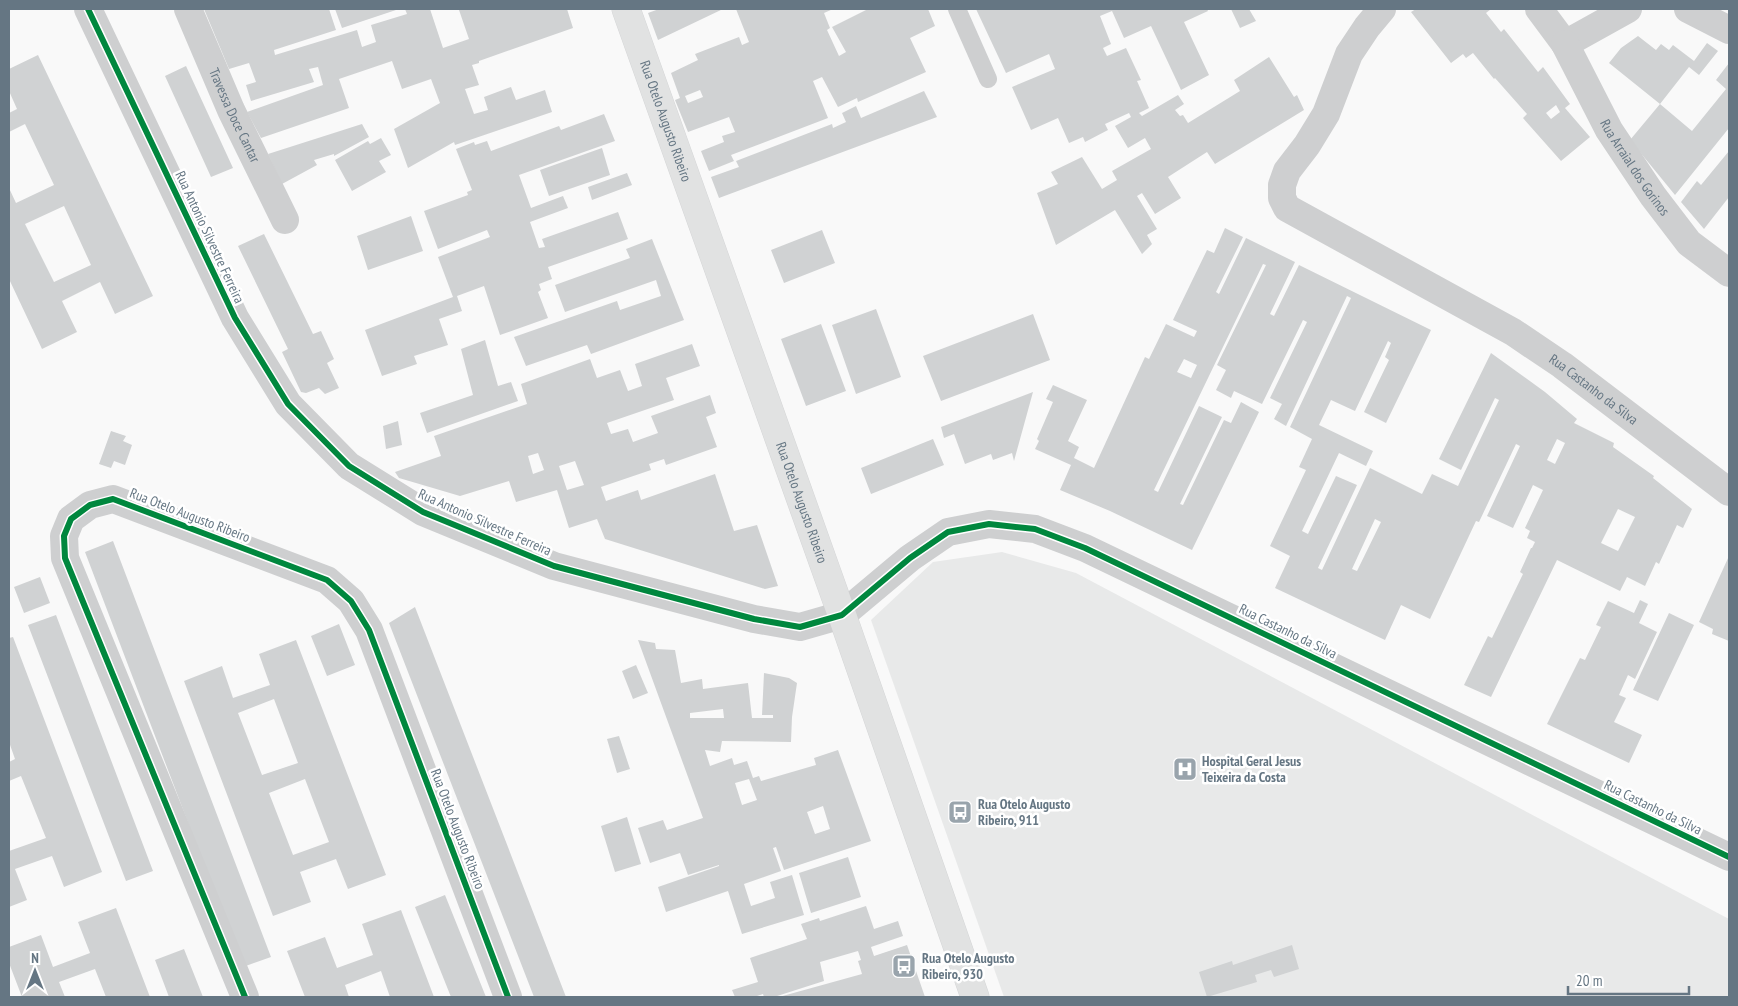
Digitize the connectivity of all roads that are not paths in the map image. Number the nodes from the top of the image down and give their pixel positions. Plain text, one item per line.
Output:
1 (88, 9) edge
2 (188, 9) edge
3 (626, 9) edge
4 (957, 9) edge
5 (1382, 9) edge
6 (1539, 9) edge
7 (1628, 9) edge
8 (1688, 9) edge
9 (1729, 30) edge
10 (1566, 44) junction
11 (988, 79) dead end
12 (285, 220) dead end
13 (1729, 273) edge
14 (1729, 492) edge
15 (842, 615) junction
16 (1729, 857) edge
17 (245, 997) edge
18 (508, 997) edge
19 (975, 997) edge

1 - 15 street, Rua Antonio Silvestre Ferreira
2 - 12 street, Travessa Doce Cantar
3 - 15 street, Rua Otelo Augusto Ribeiro
4 - 11 lane
5 - 14 street, Rua Castanho da Silva
6 - 10 street, Rua Arraial dos Gorinos
7 - 10 street
8 - 9 street
10 - 13 street, Rua Arraial dos Gorinos
15 - 16 street, Rua Castanho da Silva
15 - 19 street, Rua Otelo Augusto Ribeiro
17 - 18 street, Rua Otelo Augusto Ribeiro

